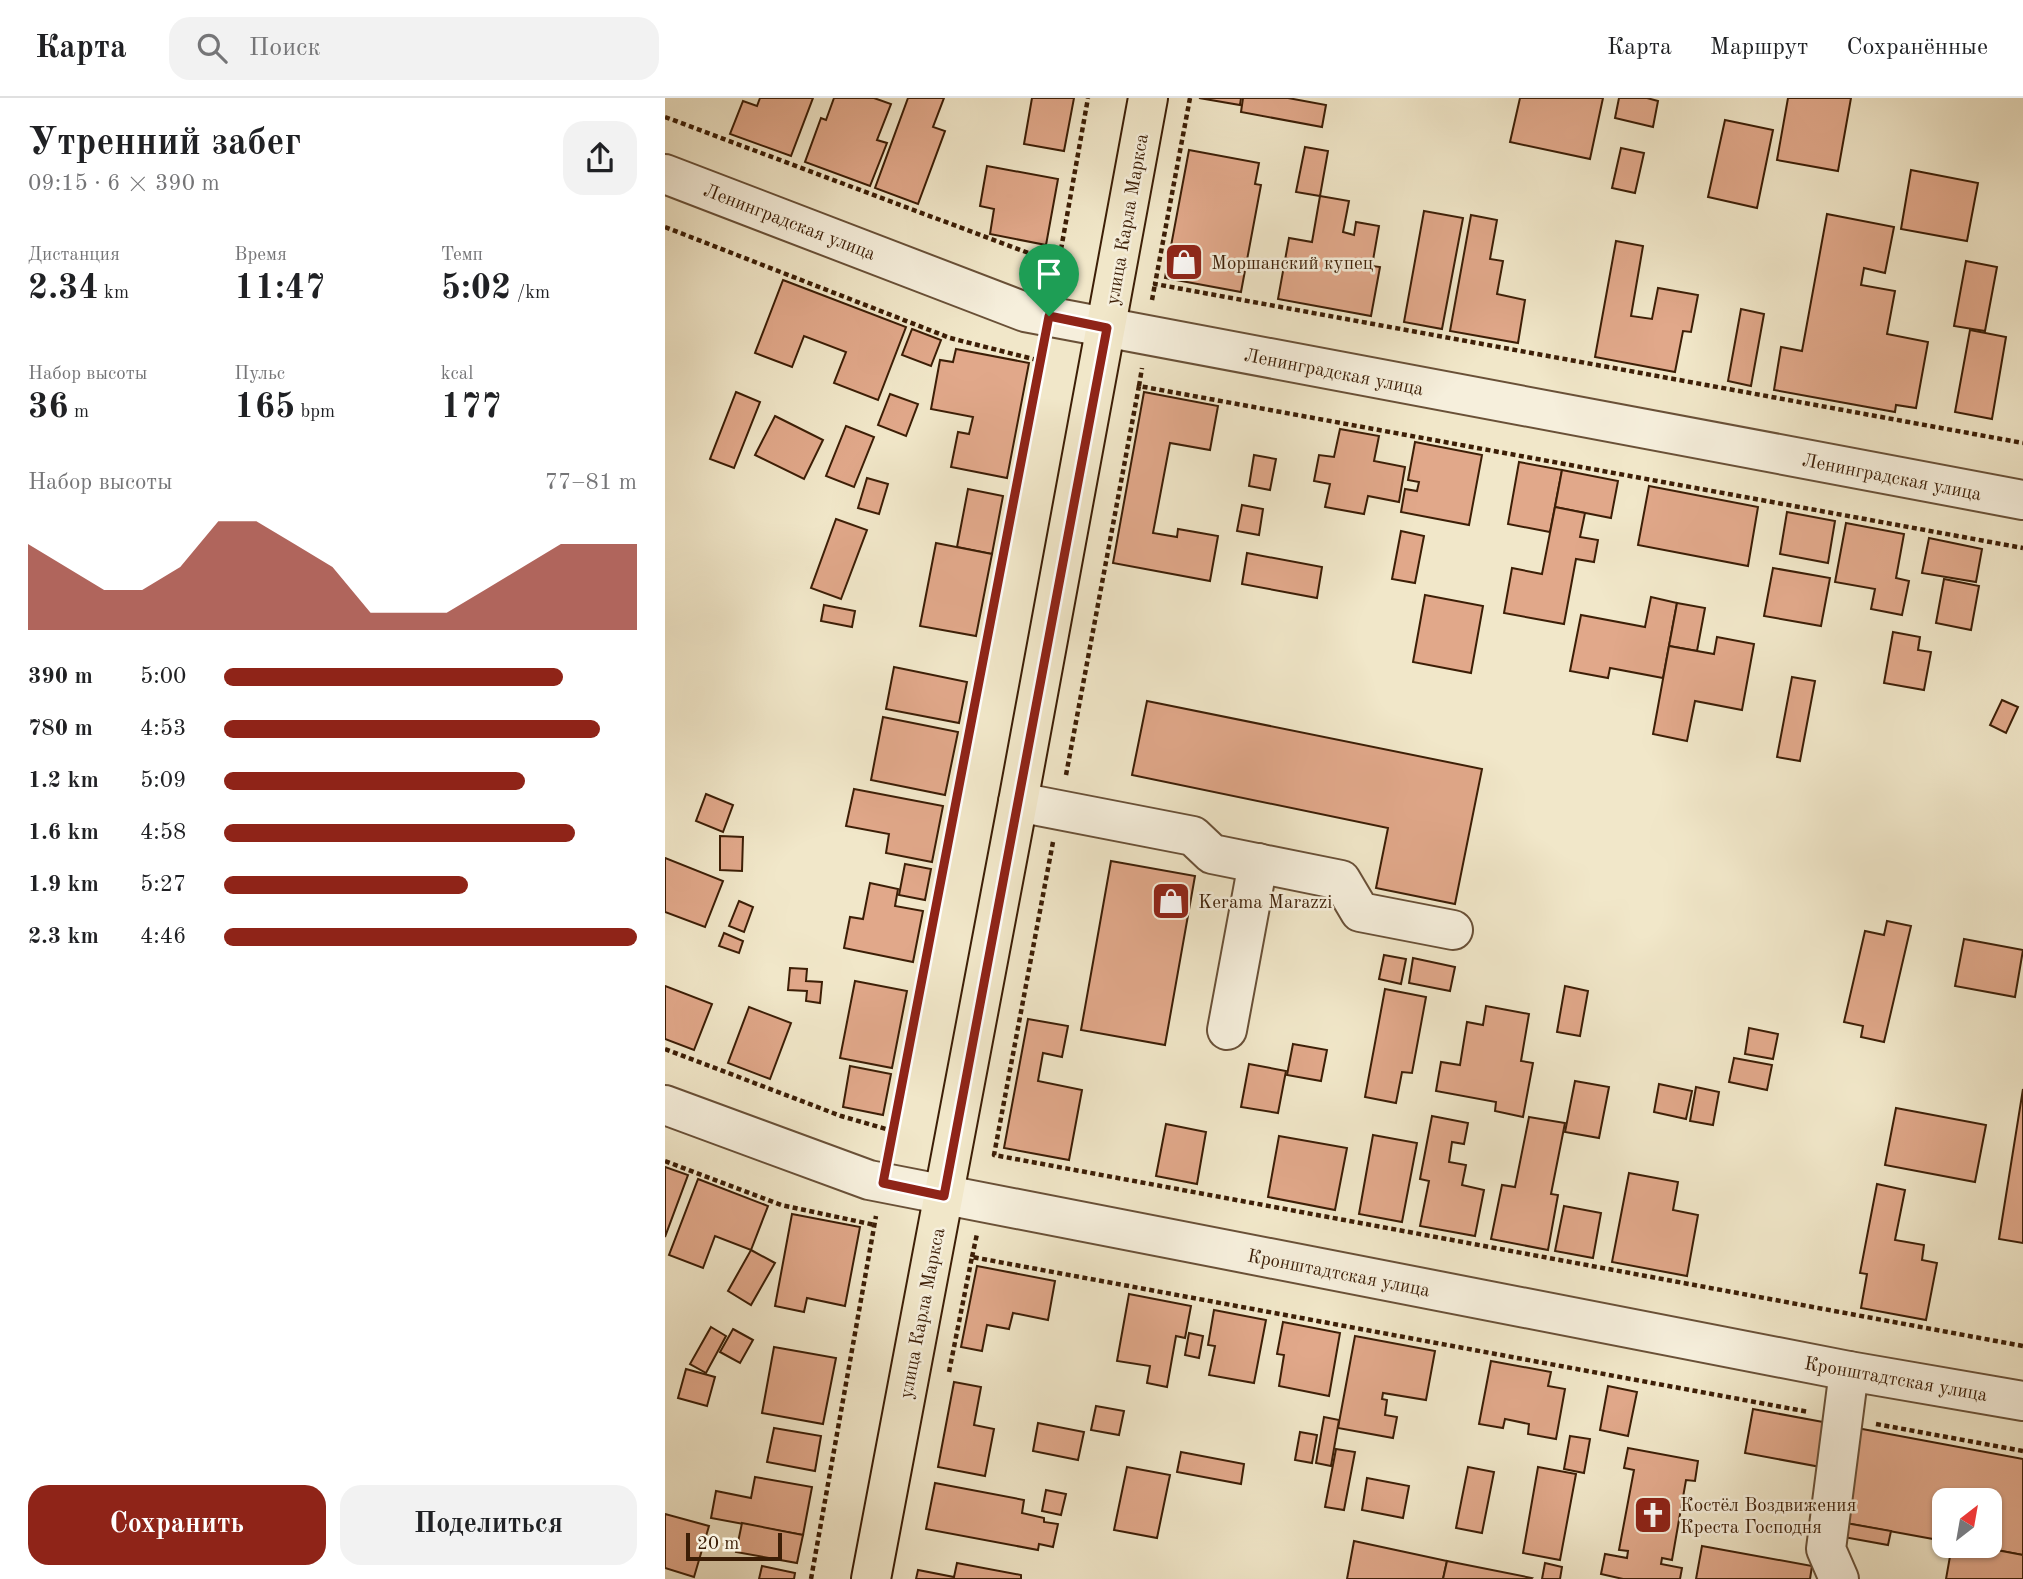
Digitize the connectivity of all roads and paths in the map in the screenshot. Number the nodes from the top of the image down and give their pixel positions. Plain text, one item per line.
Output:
1 (1088, 98) edge
2 (1148, 98) edge
3 (1190, 98) edge
4 (665, 117) edge
5 (665, 174) edge
6 (665, 227) edge
7 (1058, 264) junction
8 (1049, 316) junction
9 (1107, 328) junction
10 (1041, 362) junction
11 (2023, 443) edge
12 (2023, 500) edge
13 (2023, 548) edge
14 (1019, 802) junction
15 (1059, 810) junction
16 (1258, 863) junction
17 (1453, 930) dead end
18 (1227, 1030) dead end
19 (665, 1049) edge
20 (665, 1105) edge
21 (893, 1131) junction
22 (665, 1161) edge
23 (883, 1183) junction
24 (944, 1196) junction
25 (874, 1225) junction
26 (2023, 1346) edge
27 (1849, 1371) junction
28 (948, 1378) dead end
29 (2023, 1401) edge
30 (1843, 1418) junction
31 (2023, 1451) edge
32 (811, 1579) edge
33 (871, 1579) edge
34 (1839, 1579) edge

1 - 7 path
2 - 9 main road, улица Карла Маркса
3 - 11 path
4 - 7 path
5 - 8 street, Ленинградская улица
6 - 10 path
7 - 8 path
8 - 9 street, Ленинградская улица
8 - 10 path
9 - 12 street, Ленинградская улица
9 - 14 main road, улица Карла Маркса
10 - 21 path
13 - 15 path
14 - 15 street
14 - 24 main road, улица Карла Маркса
15 - 16 street
15 - 26 path
16 - 17 street
16 - 18 street
19 - 21 path
20 - 23 street, Кронштадтская улица
21 - 23 path
22 - 25 path
23 - 24 street, Кронштадтская улица
23 - 25 path
24 - 27 street, Кронштадтская улица
24 - 33 main road, улица Карла Маркса
25 - 32 path
27 - 29 street, Кронштадтская улица
27 - 30 street
28 - 30 path
30 - 31 path
30 - 34 street

